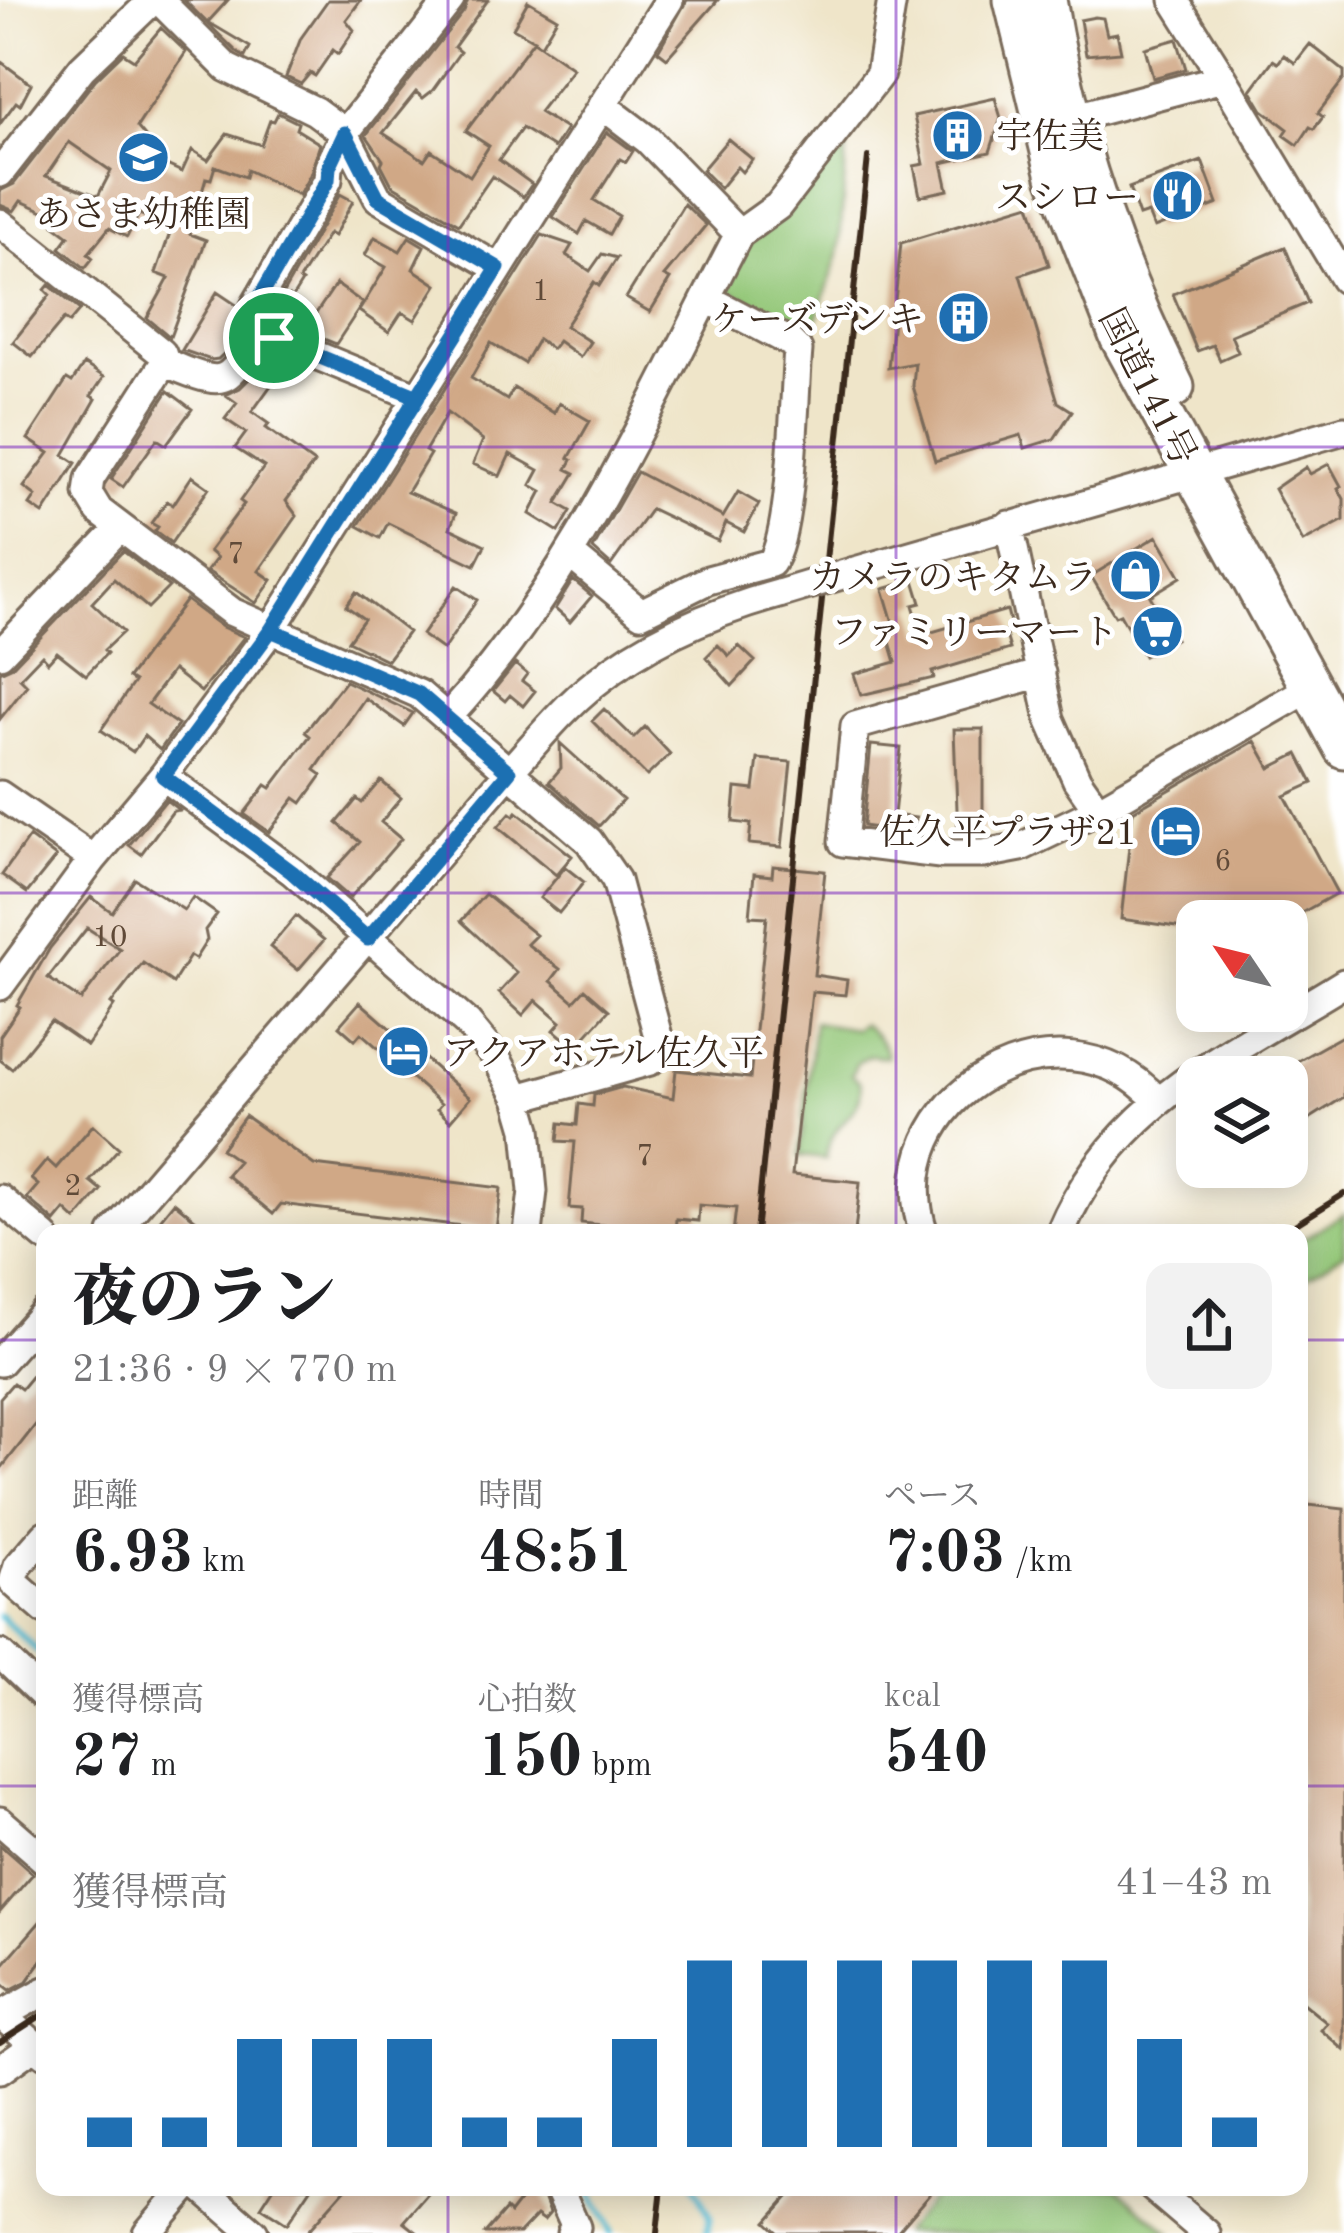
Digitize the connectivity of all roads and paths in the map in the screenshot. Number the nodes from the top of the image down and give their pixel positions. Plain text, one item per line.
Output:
1 (450, 0) edge
2 (669, 0) edge
3 (892, 0) edge
4 (1014, 0) edge
5 (1046, 0) edge
6 (1174, 0) edge
7 (169, 4) edge
8 (1223, 78) junction
9 (602, 105) junction
10 (1072, 118) junction
11 (345, 133) junction
12 (0, 173) edge
13 (0, 223) edge
14 (740, 234) junction
15 (498, 268) junction
16 (1344, 279) edge
17 (706, 298) junction
18 (274, 338) junction
19 (165, 362) junction
20 (418, 397) junction
21 (1344, 430) edge
22 (1204, 469) junction
23 (1009, 525) junction
24 (119, 528) junction
25 (571, 555) junction
26 (271, 630) junction
27 (0, 654) edge
28 (1041, 673) junction
29 (1327, 692) edge
30 (447, 718) junction
31 (1344, 748) edge
32 (509, 772) junction
33 (163, 776) junction
34 (0, 795) edge
35 (1098, 810) junction
36 (93, 859) junction
37 (368, 939) junction
38 (1344, 983) edge
39 (0, 986) edge
40 (518, 1097) junction
41 (1157, 1100) junction
42 (0, 1199) edge
43 (121, 1224) edge
44 (528, 1224) edge
45 (923, 1224) edge
46 (1065, 1224) edge
47 (36, 1230) edge
48 (36, 1321) edge
49 (0, 1362) edge
50 (36, 1545) edge
51 (36, 1602) edge
52 (0, 1654) edge
53 (36, 1688) edge
54 (0, 1821) edge
55 (36, 1852) edge
56 (36, 1995) edge
57 (0, 2015) edge
58 (36, 2046) edge
59 (36, 2051) edge
60 (0, 2070) edge
61 (178, 2196) edge
62 (212, 2196) edge
63 (562, 2196) edge
64 (1163, 2196) edge
65 (147, 2233) edge
66 (254, 2233) edge
67 (571, 2233) edge
68 (1206, 2233) edge

1 - 11 street
2 - 9 street
3 - 14 street
4 - 22 highway, 国道141号
5 - 10 highway, 国道141号
6 - 8 street
7 - 11 street
7 - 12 street
8 - 10 street
8 - 16 street
9 - 14 street
9 - 15 street
10 - 22 highway, 国道141号
11 - 15 street
11 - 18 street
13 - 19 street
14 - 17 street
15 - 20 street
17 - 25 street
17 - 25 street
18 - 19 street
18 - 20 street
19 - 24 street
20 - 26 street
21 - 22 street
22 - 23 street
22 - 29 highway, 国道141号
23 - 28 street
23 - 32 street, bridge
24 - 26 street
24 - 27 street
25 - 30 street
26 - 30 street
26 - 33 street
28 - 35 street
28 - 35 street
29 - 31 highway, 国道141号
29 - 35 street
30 - 32 street
32 - 37 street
32 - 40 street
33 - 36 street
33 - 37 street
34 - 36 street
36 - 39 street
37 - 40 street
37 - 43 street
38 - 41 street
40 - 44 street
41 - 45 street
41 - 46 street
42 - 47 street
48 - 49 street
50 - 51 street
52 - 53 street
54 - 55 street
56 - 57 street
57 - 58 street
59 - 60 street
61 - 65 street
62 - 66 street
63 - 67 street
64 - 68 street

